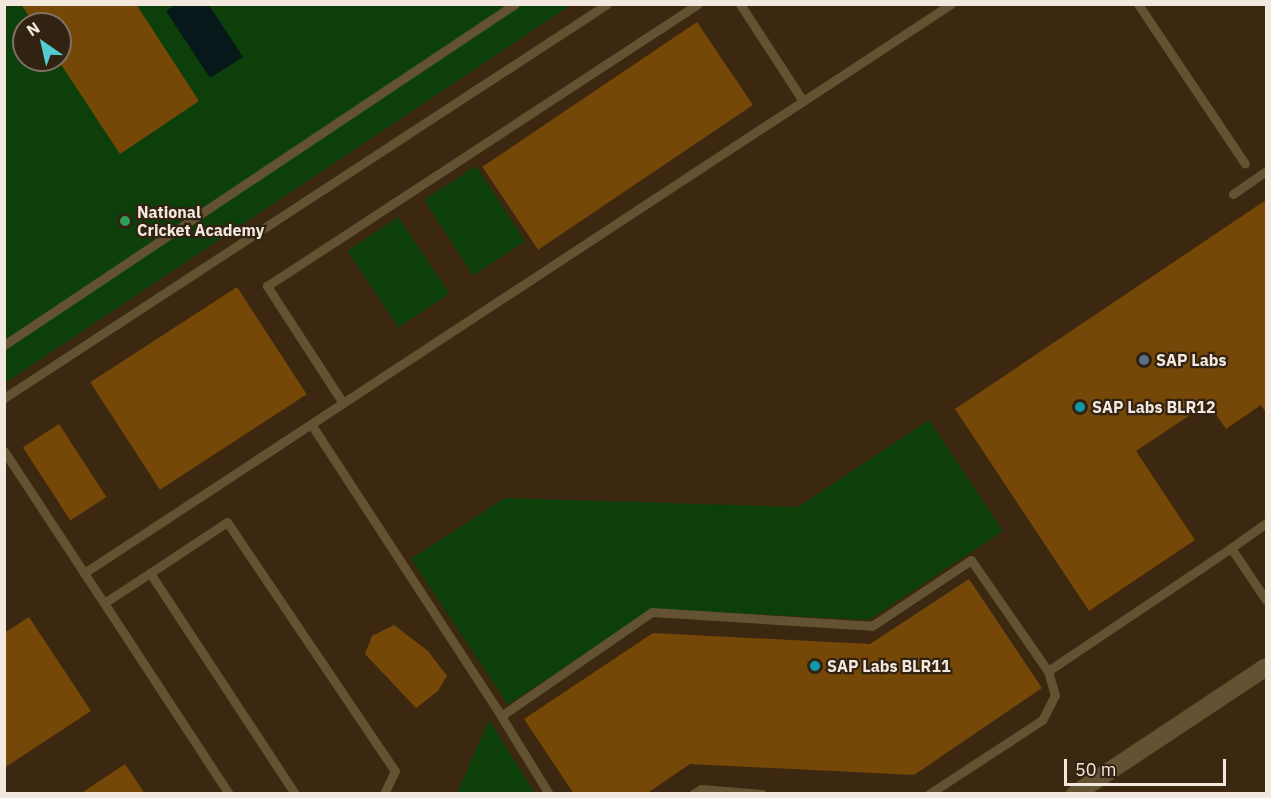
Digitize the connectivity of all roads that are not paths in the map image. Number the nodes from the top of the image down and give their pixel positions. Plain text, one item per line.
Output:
1 (516, 4) edge
2 (607, 4) edge
3 (698, 4) edge
4 (740, 4) edge
5 (951, 4) edge
6 (1138, 4) edge
7 (803, 101) junction
8 (1245, 164) dead end
9 (1266, 171) edge
10 (1233, 194) dead end
11 (4, 345) edge
12 (4, 398) edge
13 (343, 403) junction
14 (311, 424) junction
15 (4, 451) edge
16 (1266, 523) edge
17 (1231, 548) junction
18 (84, 573) junction
19 (150, 573) junction
20 (1266, 600) edge
21 (104, 603) junction
22 (1266, 667) edge
23 (1048, 671) junction
24 (501, 716) junction
25 (229, 794) edge
26 (295, 794) edge
27 (384, 794) edge
28 (549, 794) edge
29 (693, 794) edge
30 (762, 794) edge
31 (929, 794) edge
32 (1075, 794) edge

1 - 11 lane
2 - 12 lane
3 - 13 lane
4 - 7 lane
5 - 7 lane
6 - 8 lane
7 - 13 lane
9 - 10 lane
13 - 14 lane
14 - 18 lane
14 - 24 lane
15 - 18 lane
16 - 17 lane
17 - 20 lane
17 - 23 lane
18 - 21 lane
19 - 21 lane
19 - 26 lane
19 - 27 lane
21 - 25 lane
22 - 32 street
23 - 24 lane
23 - 31 lane
24 - 28 lane
29 - 30 lane

